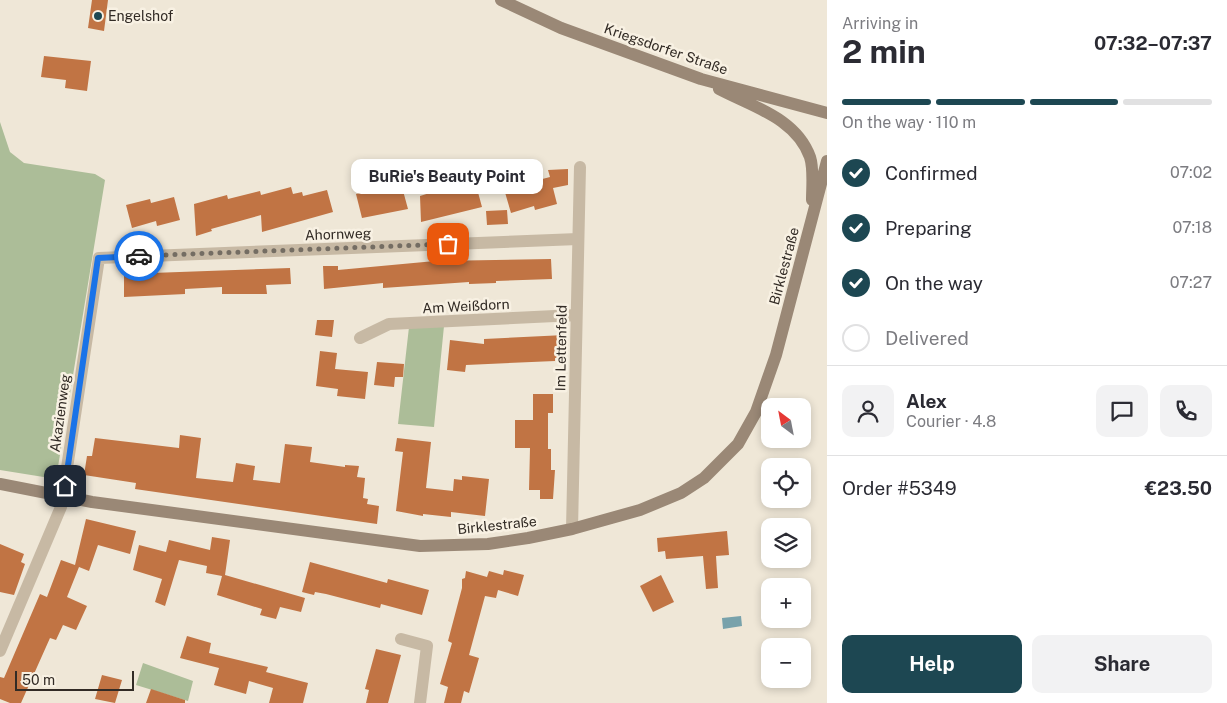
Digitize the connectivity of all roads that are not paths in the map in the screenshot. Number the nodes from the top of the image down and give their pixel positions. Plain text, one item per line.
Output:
1 (501, 0) edge
2 (701, 78) junction
3 (827, 113) edge
4 (827, 161) edge
5 (580, 167) dead end
6 (812, 217) junction
7 (578, 239) junction
8 (98, 258) joint
9 (576, 315) junction
10 (360, 338) dead end
11 (0, 484) edge
12 (64, 496) junction
13 (566, 531) junction
14 (401, 639) dead end
15 (0, 651) edge
16 (420, 703) edge

1 - 2 street, Kriegsdorfer Straße
2 - 3 street, Kriegsdorfer Straße
2 - 6 street, Birklestraße
4 - 6 street, Birklestraße
5 - 7 street, Im Lettenfeld
6 - 13 street, Birklestraße
7 - 8 street, Ahornweg
7 - 9 street, Im Lettenfeld
8 - 12 street, Akazienweg
9 - 10 street, Am Weißdorn
9 - 13 street, Im Lettenfeld
11 - 12 street, Birklestraße
12 - 13 street, Birklestraße
12 - 15 street, Akazienweg
14 - 16 street

